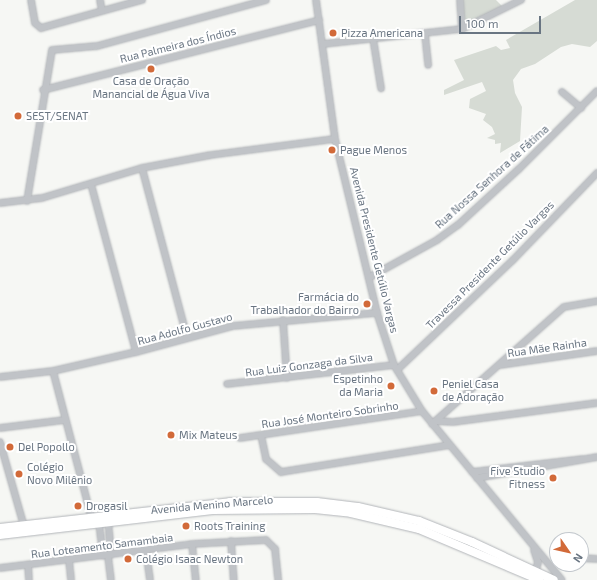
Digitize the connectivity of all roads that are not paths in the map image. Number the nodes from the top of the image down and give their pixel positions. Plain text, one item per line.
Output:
1 (31, 0) edge
2 (100, 0) edge
3 (142, 0) edge
4 (266, 0) edge
5 (316, 0) edge
6 (460, 0) edge
7 (521, 0) edge
8 (102, 11) junction
9 (319, 20) junction
10 (462, 29) junction
11 (425, 34) junction
12 (373, 38) junction
13 (323, 44) junction
14 (428, 64) dead end
15 (381, 88) dead end
16 (43, 90) junction
17 (597, 91) edge
18 (562, 92) dead end
19 (581, 108) junction
20 (336, 139) junction
21 (142, 168) junction
22 (597, 173) edge
23 (90, 184) junction
24 (27, 201) junction
25 (0, 203) edge
26 (370, 277) junction
27 (597, 301) edge
28 (377, 313) junction
29 (282, 320) junction
30 (187, 337) junction
31 (597, 351) edge
32 (136, 352) junction
33 (499, 365) junction
34 (396, 368) junction
35 (53, 371) junction
36 (0, 377) edge
37 (288, 378) junction
38 (227, 384) dead end
39 (597, 403) edge
40 (422, 411) junction
41 (65, 420) junction
42 (434, 422) junction
43 (0, 428) edge
44 (262, 435) junction
45 (240, 438) dead end
46 (0, 442) edge
47 (450, 445) junction
48 (597, 457) edge
49 (585, 459) junction
50 (472, 472) junction
51 (477, 478) junction
52 (100, 520) junction
53 (24, 526) junction
54 (0, 528) edge
55 (0, 535) edge
56 (231, 541) junction
57 (192, 544) junction
58 (146, 551) junction
59 (107, 556) junction
60 (69, 560) junction
61 (28, 565) junction
62 (0, 568) edge
63 (536, 576) edge
64 (29, 580) edge
65 (71, 580) edge
66 (111, 580) edge
67 (150, 580) edge
68 (196, 580) edge
69 (234, 580) edge
70 (278, 580) edge
71 (554, 580) edge
72 (562, 580) edge

1 - 8 street
2 - 8 street
3 - 8 street
4 - 16 street
5 - 9 street, Avenida Presidente Getúlio Vargas
6 - 10 street
7 - 10 street
9 - 13 street, Avenida Presidente Getúlio Vargas
9 - 16 street, Rua Palmeira dos Índios
10 - 11 street
11 - 12 street
11 - 14 street
12 - 13 street
12 - 15 street
13 - 20 street, Avenida Presidente Getúlio Vargas
16 - 24 street
17 - 19 street, Rua Nossa Senhora de Fátima
18 - 19 street
19 - 26 street, Rua Nossa Senhora de Fátima
20 - 21 street
20 - 26 street, Avenida Presidente Getúlio Vargas
21 - 23 street
21 - 30 street
22 - 34 street, Travessa Presidente Getúlio Vargas
23 - 24 street
23 - 32 street
24 - 25 street
26 - 28 street, Avenida Presidente Getúlio Vargas
27 - 33 street
28 - 29 street, Rua Adolfo Gustavo
28 - 34 street, Avenida Presidente Getúlio Vargas
29 - 30 street, Rua Adolfo Gustavo
29 - 37 street
30 - 32 street, Rua Adolfo Gustavo
31 - 33 street, Rua Mãe Rainha
32 - 35 street, Rua Adolfo Gustavo
33 - 42 street
34 - 37 street, Rua Luiz Gonzaga da Silva
34 - 40 street, Avenida Presidente Getúlio Vargas
35 - 36 street, Rua Adolfo Gustavo
35 - 41 street
37 - 38 street, Rua Luiz Gonzaga da Silva
39 - 42 street
40 - 42 street, Avenida Presidente Getúlio Vargas
40 - 44 street, Rua José Monteiro Sobrinho
41 - 43 street
41 - 52 street
42 - 47 street, Avenida Presidente Getúlio Vargas
44 - 45 street, Rua José Monteiro Sobrinho
44 - 47 street
46 - 53 street
47 - 50 street, Avenida Presidente Getúlio Vargas
48 - 49 street
49 - 50 street
49 - 51 street
50 - 51 street, Avenida Presidente Getúlio Vargas
51 - 63 street, Avenida Presidente Getúlio Vargas
51 - 72 street, Avenida Presidente Getúlio Vargas
52 - 53 main road, Avenida Menino Marcelo
52 - 55 main road, Avenida Menino Marcelo
52 - 59 street
52 - 63 main road, Avenida Menino Marcelo
53 - 54 main road, Avenida Menino Marcelo
56 - 57 street, Rua Loteamento Samambaia
56 - 69 street
56 - 70 street, Rua Loteamento Samambaia
57 - 58 street, Rua Loteamento Samambaia
57 - 68 street
58 - 59 street, Rua Loteamento Samambaia
58 - 67 street
59 - 60 street, Rua Loteamento Samambaia
59 - 66 street
60 - 61 street, Rua Loteamento Samambaia
60 - 65 street
61 - 62 street, Rua Loteamento Samambaia
61 - 64 street
63 - 71 main road, Avenida Menino Marcelo

